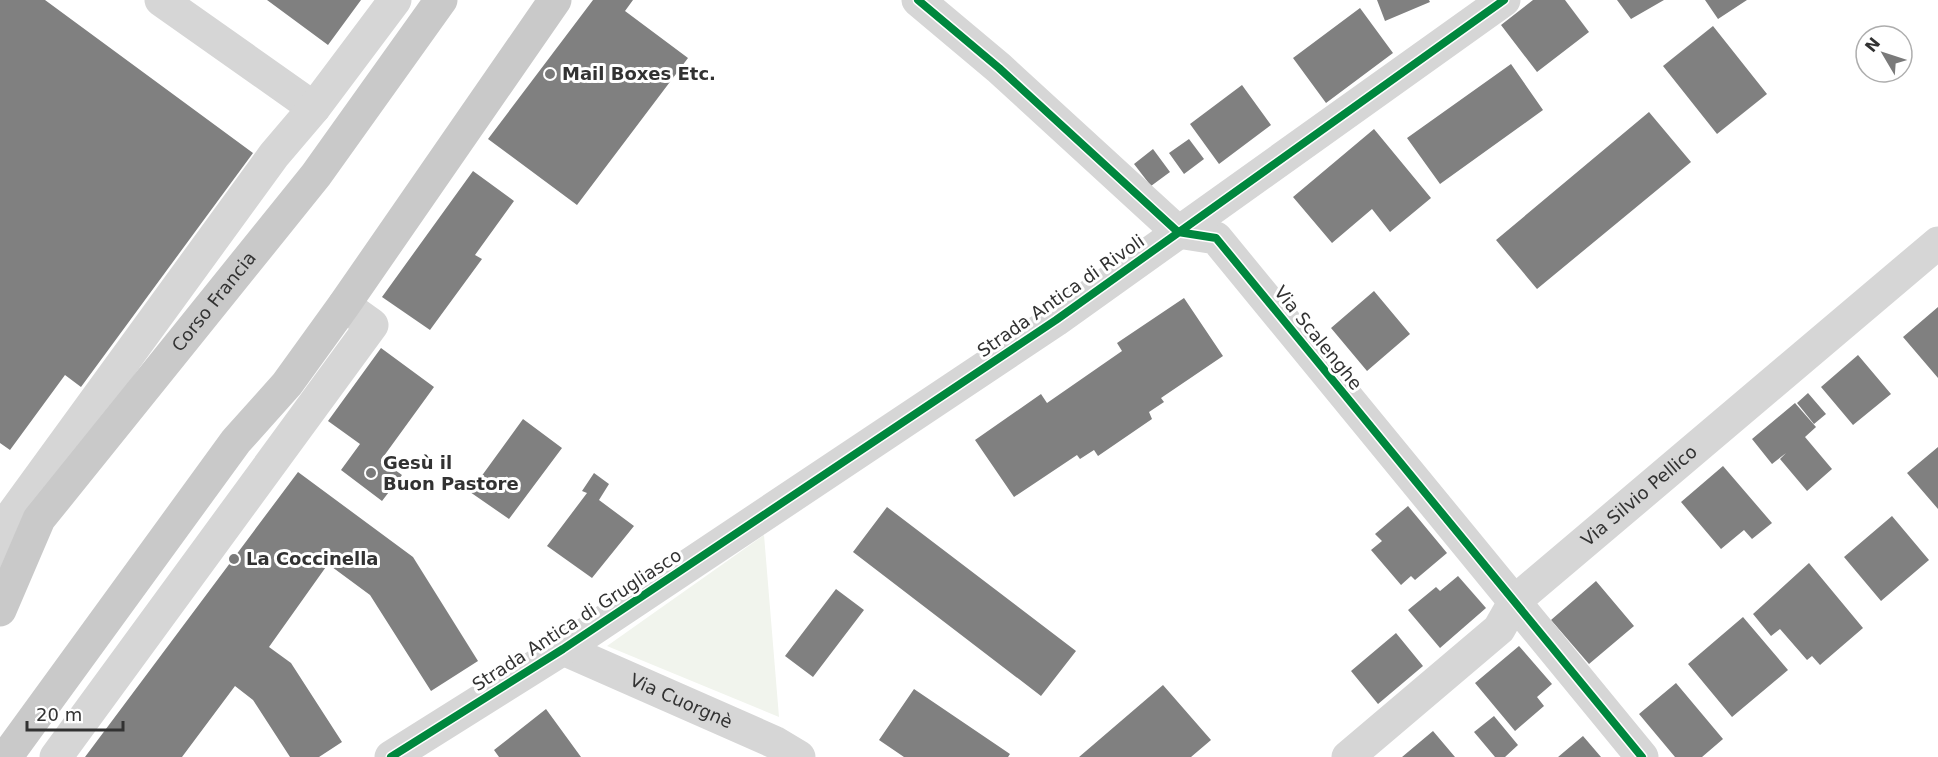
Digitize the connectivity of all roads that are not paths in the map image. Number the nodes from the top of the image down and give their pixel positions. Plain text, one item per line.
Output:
1 (161, 0) edge
2 (394, 0) edge
3 (441, 0) edge
4 (555, 0) edge
5 (918, 0) edge
6 (1504, 0) edge
7 (314, 108) junction
8 (1178, 232) junction
9 (1938, 243) edge
10 (344, 305) junction
11 (7, 505) edge
12 (777, 507) joint
13 (0, 561) edge
14 (1515, 602) junction
15 (0, 610) edge
16 (563, 649) junction
17 (6, 757) edge
18 (56, 757) edge
19 (392, 757) edge
20 (799, 757) edge
21 (1348, 757) edge
22 (1642, 757) edge

1 - 7 street
2 - 7 street, Corso Francia
3 - 15 main road, Corso Francia
4 - 10 main road
5 - 8 street
6 - 8 street, Strada Antica di Rivoli
7 - 11 street, Corso Francia
8 - 12 street, Strada Antica di Rivoli
8 - 14 street, Via Scalenghe
9 - 14 street, Via Silvio Pellico
10 - 17 main road
10 - 18 street
11 - 13 street, Corso Francia
12 - 16 street, Strada Antica di Grugliasco
14 - 21 street, Via Silvio Pellico
14 - 22 street, Via Scalenghe
16 - 19 street, Strada Antica di Grugliasco
16 - 20 street, Via Cuorgnè

